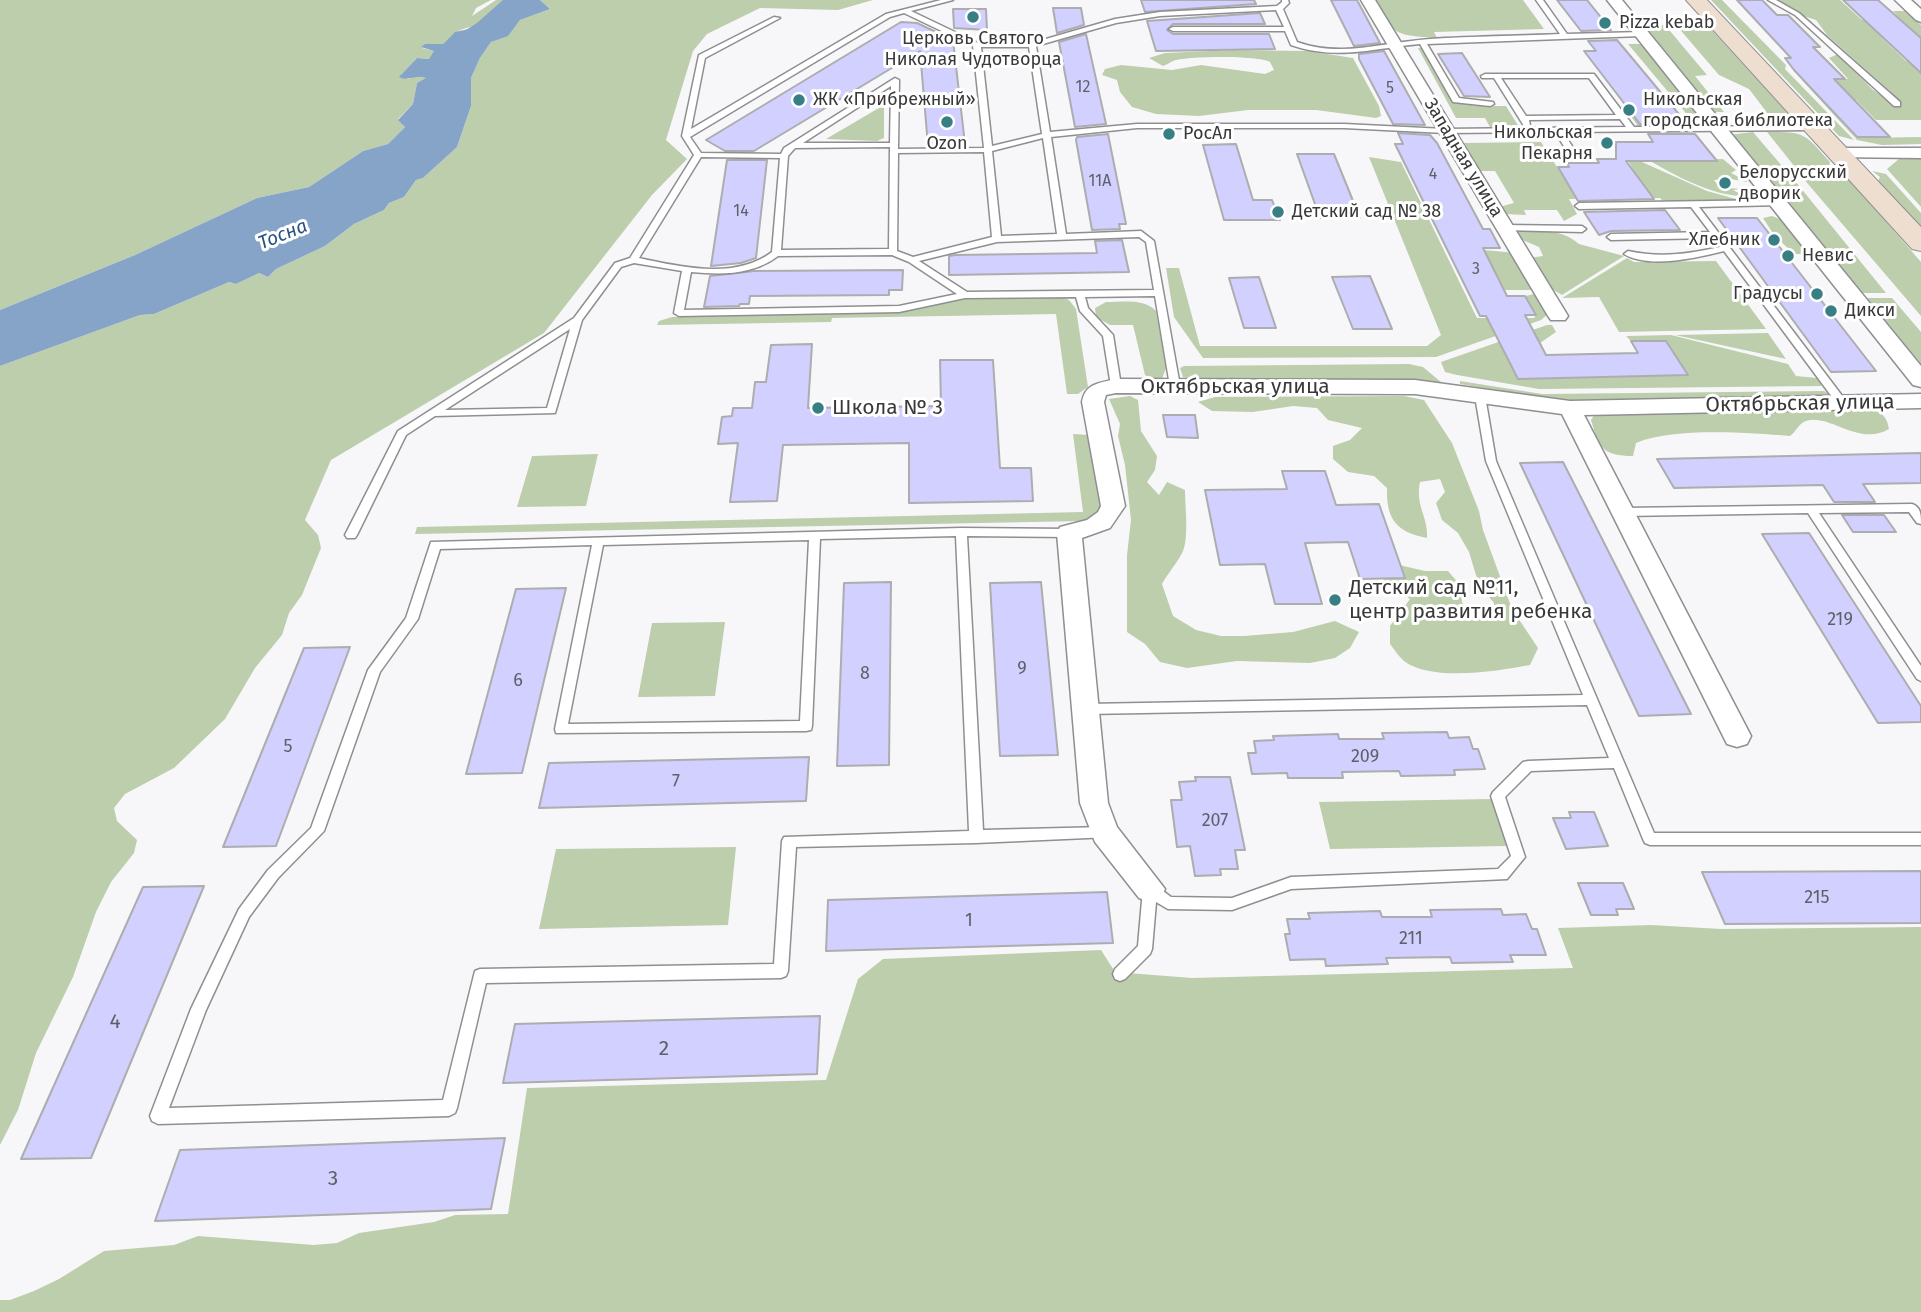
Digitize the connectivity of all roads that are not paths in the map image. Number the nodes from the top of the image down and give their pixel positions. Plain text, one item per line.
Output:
1 (950, 0) edge
2 (1284, 0) edge
3 (1368, 0) edge
4 (1539, 0) edge
5 (1614, 0) edge
6 (1696, 0) edge
7 (1771, 0) edge
8 (1902, 0) edge
9 (1279, 8) junction
10 (905, 11) junction
11 (1921, 17) edge
12 (776, 18) dead end
13 (1172, 29) dead end
14 (1288, 29) junction
15 (1641, 34) junction
16 (1565, 36) junction
17 (1422, 42) junction
18 (1395, 44) junction
19 (976, 45) junction
20 (1032, 45) junction
21 (1485, 76) dead end
22 (1496, 76) junction
23 (1490, 104) dead end
24 (1897, 104) dead end
25 (1622, 117) junction
26 (1524, 118) junction
27 (1814, 128) junction
28 (1718, 129) junction
29 (1531, 130) junction
30 (1557, 130) junction
31 (1631, 130) junction
32 (1446, 131) junction
33 (1047, 135) junction
34 (686, 136) junction
35 (793, 146) junction
36 (894, 148) junction
37 (987, 150) junction
38 (1838, 153) junction
39 (1921, 153) edge
40 (698, 155) junction
41 (784, 156) junction
42 (1575, 157) dead end
43 (1778, 203) junction
44 (1693, 204) junction
45 (1579, 206) dead end
46 (1505, 228) junction
47 (1582, 229) dead end
48 (1062, 235) junction
49 (1716, 235) junction
50 (1611, 237) dead end
51 (997, 239) junction
52 (1921, 243) edge
53 (1726, 248) junction
54 (893, 251) junction
55 (776, 253) junction
56 (1628, 254) dead end
57 (633, 260) junction
58 (912, 260) junction
59 (687, 270) junction
60 (1159, 293) junction
61 (1080, 294) junction
62 (965, 295) junction
63 (1558, 316) dead end
64 (578, 320) junction
65 (1921, 380) edge
66 (1116, 386) junction
67 (1175, 386) junction
68 (1480, 396) junction
69 (1921, 401) edge
70 (1842, 403) junction
71 (1570, 408) junction
72 (434, 413) junction
73 (1812, 511) junction
74 (1624, 512) junction
75 (1921, 520) edge
76 (961, 532) junction
77 (1069, 533) junction
78 (351, 535) dead end
79 (815, 536) junction
80 (598, 541) junction
81 (1921, 676) edge
82 (1592, 700) junction
83 (1087, 709) junction
84 (1737, 736) dead end
85 (1618, 764) junction
86 (1105, 834) junction
87 (976, 837) junction
88 (1921, 839) edge
89 (1150, 888) junction
90 (1120, 974) dead end

1 - 10 lane
2 - 9 lane
3 - 18 street, Западная улица
4 - 16 lane
5 - 15 street
6 - 27 main road
7 - 24 lane
8 - 11 street
9 - 14 lane
9 - 20 lane
10 - 19 lane
10 - 34 lane
12 - 34 lane
13 - 14 lane
14 - 18 lane
15 - 16 lane
15 - 28 street
16 - 17 lane
17 - 18 lane
17 - 23 lane
18 - 32 street, Западная улица
19 - 20 lane
19 - 37 lane
20 - 33 lane
21 - 22 lane
22 - 25 lane
22 - 26 lane
25 - 26 lane
25 - 31 lane
26 - 29 lane
27 - 28 lane
27 - 38 main road
28 - 31 lane
28 - 43 street
29 - 30 lane
29 - 32 lane
30 - 31 lane
30 - 42 lane
32 - 33 lane
32 - 46 street, Западная улица
33 - 37 lane
33 - 48 lane
34 - 40 lane
35 - 36 lane
35 - 36 lane
35 - 41 lane
36 - 37 lane
36 - 54 lane
37 - 51 lane
38 - 39 street
38 - 52 main road
40 - 41 lane
40 - 57 lane
41 - 55 lane
43 - 44 lane
43 - 65 street
44 - 45 lane
44 - 49 lane
46 - 47 lane
46 - 63 street, Западная улица
48 - 51 lane
48 - 60 lane
49 - 50 lane
49 - 53 lane
51 - 58 lane
53 - 56 lane
53 - 70 lane
54 - 55 lane
54 - 58 lane
55 - 59 lane
57 - 59 lane
57 - 64 lane
58 - 62 lane
59 - 62 lane
60 - 61 lane
60 - 67 lane
61 - 62 lane
61 - 66 lane
64 - 72 lane
64 - 72 lane
66 - 67 street, Октябрьская улица
66 - 77 street, Октябрьская улица
67 - 68 street, Октябрьская улица
68 - 71 street, Октябрьская улица
68 - 82 lane
69 - 70 street, Октябрьская улица
70 - 71 street, Октябрьская улица
71 - 74 street
72 - 78 lane
73 - 74 lane
73 - 75 lane
73 - 81 lane
74 - 84 street
76 - 77 lane
76 - 79 lane
76 - 87 lane
77 - 83 street
79 - 80 lane
79 - 80 lane
80 - 87 lane
82 - 83 lane
82 - 85 lane
83 - 86 street
85 - 88 lane
85 - 89 lane
86 - 87 lane
86 - 89 street
89 - 90 lane

